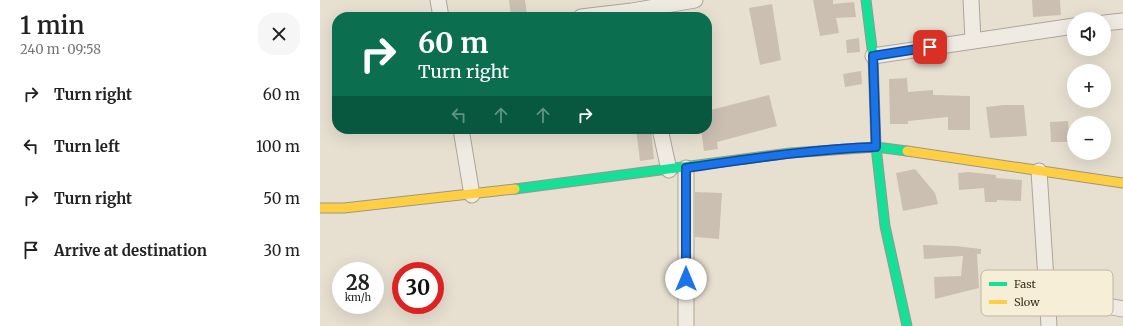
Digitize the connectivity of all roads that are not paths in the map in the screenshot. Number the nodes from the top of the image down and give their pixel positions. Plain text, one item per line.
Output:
1 (438, 0) edge
2 (694, 0) edge
3 (866, 0) edge
4 (971, 0) edge
5 (632, 9) edge
6 (441, 12) edge
7 (613, 12) edge
8 (1123, 21) edge
9 (1111, 22) edge
10 (1067, 27) edge
11 (973, 40) junction
12 (873, 56) junction
13 (462, 134) edge
14 (661, 134) edge
15 (876, 147) junction
16 (686, 168) junction
17 (669, 170) junction
18 (1040, 171) junction
19 (1123, 183) edge
20 (472, 195) junction
21 (320, 208) edge
22 (1046, 270) edge
23 (1113, 307) edge
24 (1123, 309) edge
25 (1048, 316) edge
26 (686, 326) edge
27 (907, 326) edge
28 (1049, 326) edge

1 - 6 street
2 - 5 street
3 - 12 street
4 - 11 street
5 - 7 street
8 - 9 street
10 - 11 street
11 - 12 street
12 - 15 street
13 - 20 street
14 - 17 street
15 - 16 street
15 - 18 street
15 - 27 street
16 - 17 street
16 - 26 street
17 - 20 street
18 - 19 street
18 - 22 street
20 - 21 street
23 - 24 street
25 - 28 street

